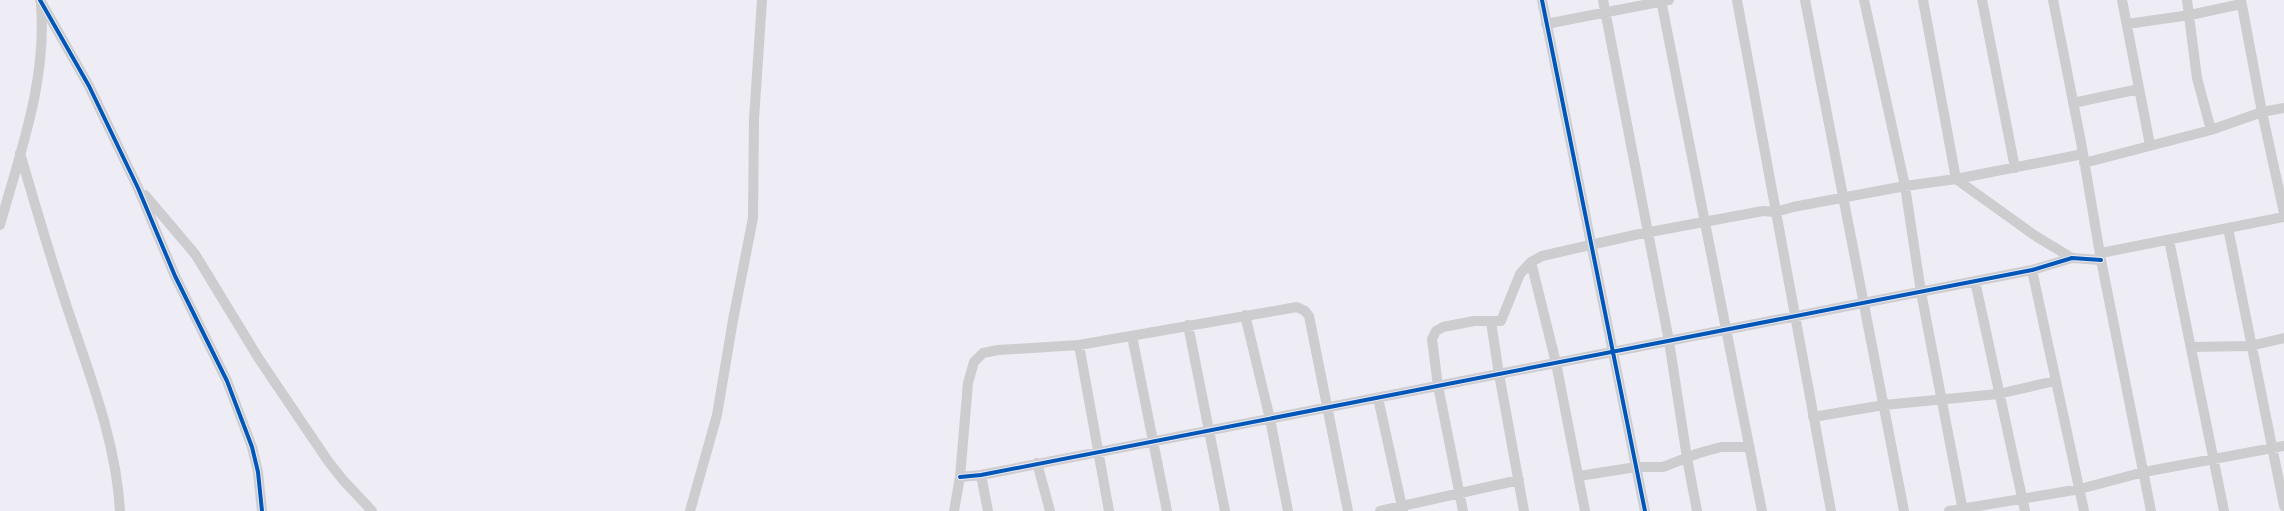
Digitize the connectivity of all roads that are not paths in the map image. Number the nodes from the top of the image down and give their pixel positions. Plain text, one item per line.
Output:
1 (41, 0) edge
2 (762, 0) edge
3 (1542, 0) edge
4 (1603, 0) edge
5 (1737, 0) edge
6 (1805, 0) edge
7 (1864, 0) edge
8 (1923, 0) edge
9 (1982, 0) edge
10 (2054, 0) edge
11 (2122, 0) edge
12 (2187, 0) edge
13 (1663, 1) edge
14 (2241, 2) edge
15 (1605, 13) junction
16 (2190, 15) junction
17 (1546, 24) junction
18 (2127, 24) junction
19 (2139, 89) junction
20 (2074, 103) junction
21 (2284, 108) edge
22 (2262, 112) junction
23 (2211, 130) junction
24 (2150, 145) junction
25 (20, 153) junction
26 (2084, 159) junction
27 (2015, 168) junction
28 (2280, 176) edge
29 (1956, 179) junction
30 (1905, 186) junction
31 (138, 188) junction
32 (1845, 198) junction
33 (1776, 212) junction
34 (2284, 213) edge
35 (2284, 217) edge
36 (1706, 223) junction
37 (0, 225) edge
38 (2228, 228) junction
39 (1648, 233) junction
40 (2169, 240) junction
41 (1591, 244) junction
42 (2101, 257) junction
43 (2072, 258) junction
44 (1531, 262) junction
45 (2032, 270) junction
46 (1975, 281) junction
47 (1921, 292) junction
48 (1864, 303) junction
49 (1245, 315) junction
50 (1794, 317) junction
51 (1491, 322) junction
52 (1188, 325) junction
53 (1725, 330) junction
54 (1132, 336) junction
55 (2284, 338) edge
56 (1669, 341) junction
57 (1079, 346) junction
58 (2250, 346) junction
59 (2191, 347) junction
60 (1612, 352) junction
61 (1556, 363) junction
62 (1498, 374) junction
63 (2055, 381) junction
64 (1438, 386) junction
65 (1998, 394) junction
66 (1378, 398) junction
67 (1942, 401) junction
68 (1884, 405) junction
69 (1326, 408) junction
70 (1813, 417) junction
71 (1270, 419) junction
72 (1208, 430) junction
73 (1153, 441) junction
74 (2284, 446) edge
75 (1749, 447) junction
76 (2272, 448) junction
77 (1098, 452) junction
78 (1687, 458) junction
79 (2214, 459) junction
80 (1037, 463) junction
81 (1636, 467) junction
82 (2144, 472) junction
83 (981, 475) junction
84 (1579, 476) junction
85 (960, 477) junction
86 (1518, 480) junction
87 (2080, 489) junction
88 (1459, 493) junction
89 (2023, 500) junction
90 (2284, 506) edge
91 (1402, 509) edge
92 (1963, 510) edge
93 (120, 511) edge
94 (262, 511) edge
95 (372, 511) edge
96 (690, 511) edge
97 (954, 511) edge
98 (988, 511) edge
99 (1050, 511) edge
100 (1109, 511) edge
101 (1167, 511) edge
102 (1225, 511) edge
103 (1288, 511) edge
104 (1348, 511) edge
105 (1380, 511) edge
106 (1463, 511) edge
107 (1524, 511) edge
108 (1585, 511) edge
109 (1645, 511) edge
110 (1698, 511) edge
111 (1762, 511) edge
112 (1831, 511) edge
113 (1904, 511) edge
114 (1949, 511) edge
115 (2025, 511) edge
116 (2084, 511) edge
117 (2151, 511) edge
118 (2224, 511) edge

1 - 25 street
1 - 31 street
2 - 96 street
3 - 17 street
4 - 15 street
5 - 33 street
6 - 32 street
7 - 30 street
8 - 29 street
9 - 27 street
10 - 20 street
11 - 18 street
12 - 16 street
13 - 15 street
13 - 36 street
14 - 16 street
14 - 22 street
15 - 17 street
15 - 39 street
16 - 18 street
16 - 23 street
17 - 41 street
18 - 19 street
19 - 20 street
19 - 24 street
20 - 26 street
21 - 22 street
22 - 23 street
22 - 28 street
23 - 24 street
24 - 26 street
25 - 37 street
25 - 93 street
26 - 27 street
26 - 42 street
27 - 29 street
28 - 34 street
29 - 30 street
29 - 43 street
30 - 32 street
30 - 47 street
31 - 94 street
31 - 95 street
32 - 33 street
32 - 48 street
33 - 36 street
33 - 50 street
35 - 38 street
36 - 39 street
36 - 53 street
38 - 40 street
38 - 58 street
39 - 41 street
39 - 56 street
40 - 42 street
40 - 59 street
41 - 44 street
41 - 60 street
42 - 43 street
42 - 82 street
43 - 45 street
44 - 51 street
44 - 61 street
45 - 46 street
45 - 63 street
46 - 47 street
46 - 65 street
47 - 48 street
47 - 67 street
48 - 50 street
48 - 68 street
49 - 52 street
49 - 69 street
49 - 71 street
50 - 53 street
50 - 70 street
51 - 62 street
51 - 64 street
52 - 54 street
52 - 72 street
53 - 56 street
53 - 75 street
54 - 57 street
54 - 73 street
55 - 58 street
56 - 60 street
56 - 78 street
57 - 77 street
57 - 85 street
58 - 59 street
58 - 76 street
59 - 79 street
60 - 61 street
60 - 81 street
61 - 62 street
61 - 84 street
62 - 64 street
62 - 86 street
63 - 65 street
63 - 87 street
64 - 66 street
64 - 88 street
65 - 67 street
65 - 89 street
66 - 69 street
66 - 91 street
67 - 68 street
67 - 92 street
68 - 70 street
68 - 113 street
69 - 71 street
69 - 104 street
70 - 112 street
71 - 72 street
71 - 103 street
72 - 73 street
72 - 102 street
73 - 77 street
73 - 101 street
74 - 76 street
75 - 78 street
75 - 111 street
76 - 79 street
76 - 90 street
77 - 80 street
77 - 100 street
78 - 81 street
78 - 110 street
79 - 82 street
79 - 118 street
80 - 83 street
80 - 99 street
81 - 84 street
81 - 109 street
82 - 87 street
82 - 117 street
83 - 85 street
83 - 98 street
84 - 108 street
85 - 97 street
86 - 88 street
86 - 107 street
87 - 89 street
87 - 116 street
88 - 91 street
88 - 106 street
89 - 92 street
89 - 115 street
91 - 105 street
92 - 114 street

